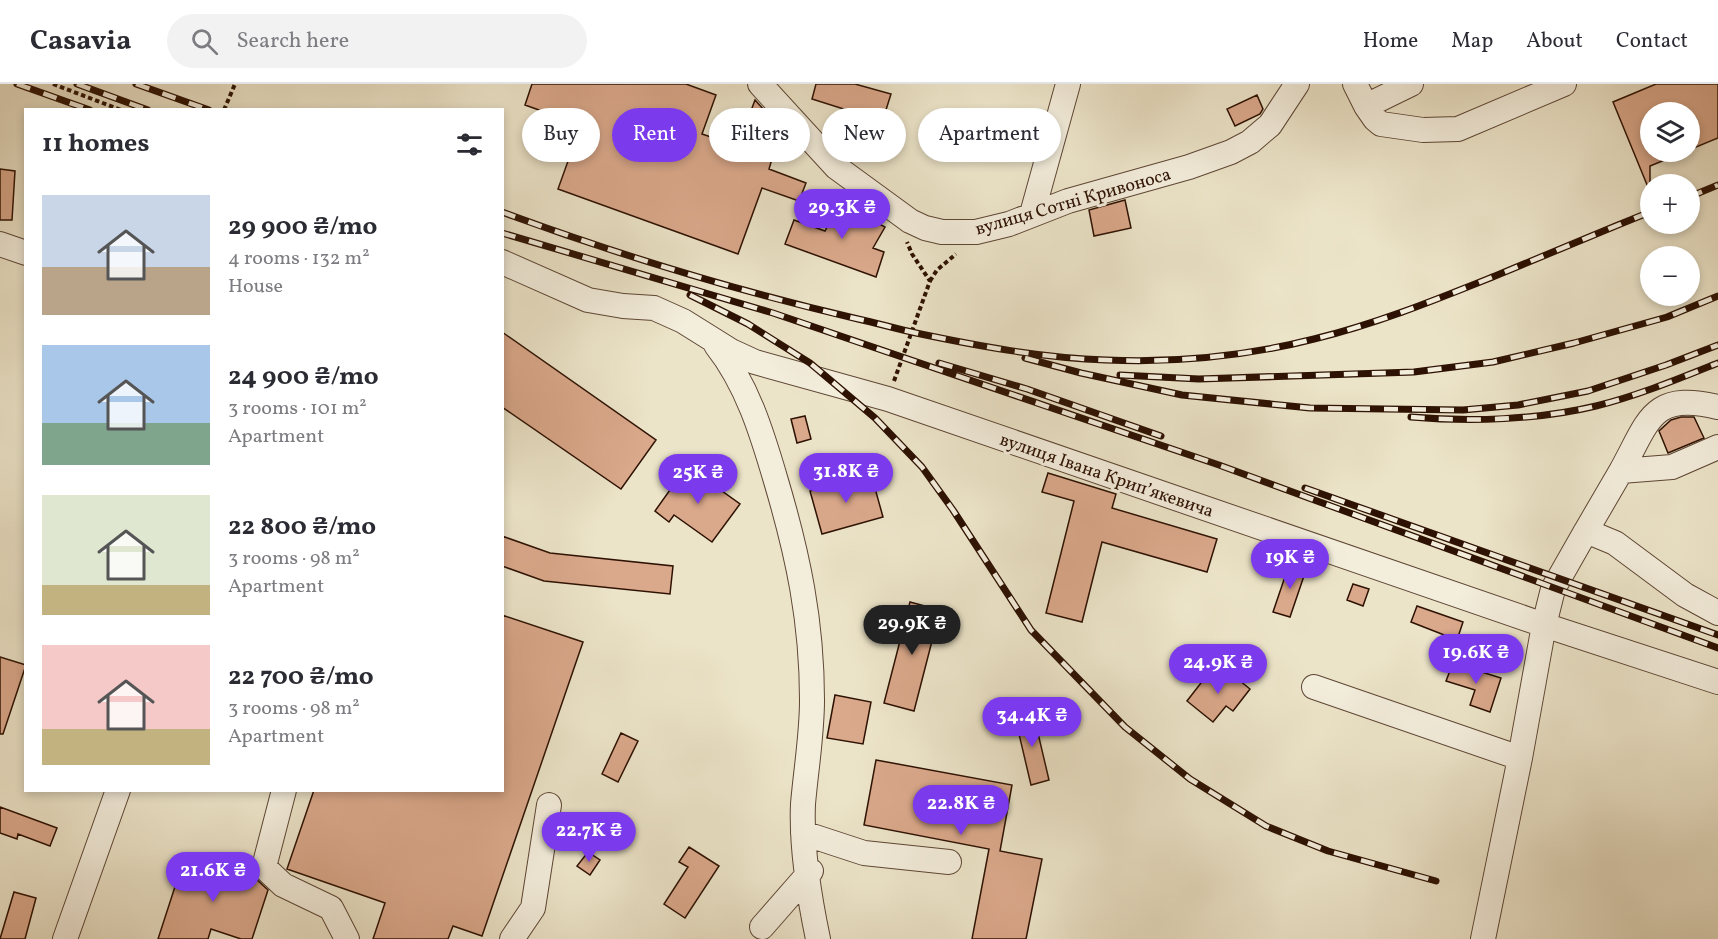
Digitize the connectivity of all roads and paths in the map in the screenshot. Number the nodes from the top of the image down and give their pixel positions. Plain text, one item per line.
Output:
1 (52, 84) edge
2 (235, 84) edge
3 (760, 84) edge
4 (1068, 84) edge
5 (1297, 84) edge
6 (1355, 84) edge
7 (1411, 84) edge
8 (1564, 84) edge
9 (1366, 106) junction
10 (116, 108) edge
11 (225, 108) edge
12 (892, 210) junction
13 (1032, 214) junction
14 (0, 244) edge
15 (24, 252) edge
16 (504, 263) edge
17 (710, 338) junction
18 (888, 399) junction
19 (1718, 407) edge
20 (1718, 447) edge
21 (1621, 471) junction
22 (1586, 531) junction
23 (1718, 613) edge
24 (1544, 625) junction
25 (1718, 682) edge
26 (1314, 687) dead end
27 (1520, 758) junction
28 (117, 792) edge
29 (283, 792) edge
30 (549, 805) dead end
31 (803, 833) junction
32 (949, 862) dead end
33 (810, 873) junction
34 (762, 927) dead end
35 (65, 939) edge
36 (347, 939) edge
37 (512, 939) edge
38 (818, 939) edge
39 (1483, 939) edge

1 - 10 path
2 - 11 path
3 - 12 street, вулиця Сотні Кривоноса
4 - 13 street
5 - 13 street, вулиця Сотні Кривоноса
6 - 9 street
7 - 9 street
8 - 9 street
12 - 13 street, вулиця Сотні Кривоноса
12 - 18 path
14 - 15 street
16 - 17 street, вулиця Івана Крипʼякевича
17 - 18 street, вулиця Івана Крипʼякевича
17 - 31 street
18 - 24 street, вулиця Івана Крипʼякевича
19 - 21 street
20 - 21 street
21 - 22 street
22 - 23 street
22 - 24 street
24 - 25 street, вулиця Івана Крипʼякевича
24 - 27 street
26 - 27 street
27 - 39 street
28 - 35 street
29 - 36 street
30 - 37 street
31 - 32 street
31 - 33 street
33 - 34 street
33 - 38 street

